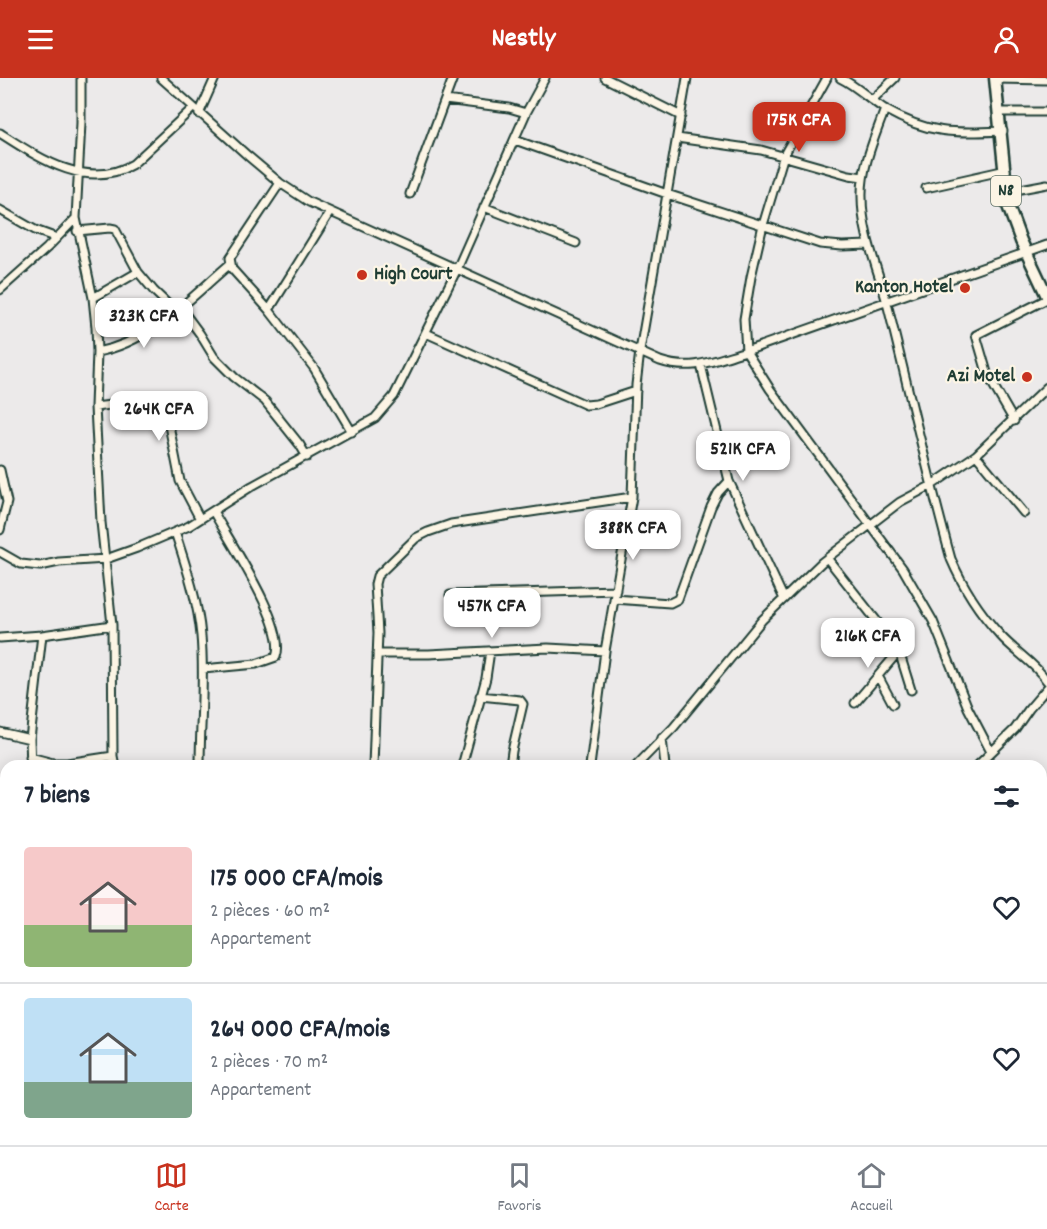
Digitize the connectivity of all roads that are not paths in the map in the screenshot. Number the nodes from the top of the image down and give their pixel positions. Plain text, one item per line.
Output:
1 (81, 78) edge
2 (161, 78) edge
3 (215, 78) edge
4 (453, 78) edge
5 (544, 78) edge
6 (605, 78) edge
7 (687, 78) edge
8 (827, 78) edge
9 (840, 78) edge
10 (895, 78) edge
11 (995, 78) edge
12 (1000, 78) edge
13 (1047, 80) edge
14 (446, 100) junction
15 (872, 100) junction
16 (885, 109) junction
17 (196, 111) junction
18 (1003, 112) junction
19 (1047, 112) edge
20 (526, 113) junction
21 (681, 116) junction
22 (1002, 131) junction
23 (0, 133) edge
24 (677, 138) junction
25 (515, 140) junction
26 (784, 155) junction
27 (1005, 170) junction
28 (79, 173) junction
29 (863, 177) junction
30 (280, 183) junction
31 (1047, 184) edge
32 (926, 188) dead end
33 (1010, 191) junction
34 (410, 194) dead end
35 (667, 194) junction
36 (484, 207) junction
37 (0, 210) edge
38 (330, 212) junction
39 (76, 218) junction
40 (763, 225) junction
41 (77, 231) junction
42 (57, 238) junction
43 (576, 243) dead end
44 (869, 245) junction
45 (1047, 245) edge
46 (1028, 252) junction
47 (230, 264) junction
48 (457, 269) junction
49 (138, 272) junction
50 (1047, 285) edge
51 (0, 290) edge
52 (1047, 297) edge
53 (93, 298) junction
54 (887, 302) junction
55 (177, 309) junction
56 (269, 310) junction
57 (426, 333) junction
58 (640, 351) junction
59 (746, 351) junction
60 (97, 352) junction
61 (701, 365) junction
62 (1047, 387) edge
63 (636, 391) junction
64 (95, 407) junction
65 (1014, 421) junction
66 (352, 432) junction
67 (976, 455) junction
68 (307, 457) junction
69 (0, 470) edge
70 (729, 481) junction
71 (932, 485) junction
72 (632, 497) junction
73 (213, 511) junction
74 (1024, 513) dead end
75 (200, 519) junction
76 (870, 525) junction
77 (0, 530) edge
78 (175, 532) junction
79 (0, 552) edge
80 (827, 558) junction
81 (106, 559) junction
82 (616, 590) junction
83 (450, 595) dead end
84 (784, 598) junction
85 (614, 599) junction
86 (112, 625) junction
87 (42, 635) junction
88 (0, 638) edge
89 (490, 651) junction
90 (605, 651) junction
91 (899, 651) junction
92 (377, 654) junction
93 (203, 669) junction
94 (878, 676) junction
95 (1047, 681) edge
96 (1047, 688) edge
97 (911, 690) dead end
98 (480, 696) junction
99 (855, 703) dead end
100 (893, 704) dead end
101 (0, 732) edge
102 (662, 738) junction
103 (30, 739) junction
104 (991, 752) junction
105 (113, 756) junction
106 (30, 757) junction
107 (30, 760) edge
108 (44, 760) edge
109 (87, 760) edge
110 (114, 760) edge
111 (200, 760) edge
112 (373, 760) edge
113 (464, 760) edge
114 (511, 760) edge
115 (591, 760) edge
116 (642, 760) edge
117 (664, 760) edge
118 (983, 760) edge

1 - 28 street
2 - 17 street
3 - 17 street
4 - 14 street
5 - 20 street
6 - 21 street
7 - 21 street
8 - 26 street
9 - 15 street
10 - 15 street
11 - 12 street
11 - 22 highway, N8
12 - 13 street
12 - 18 highway, N8
14 - 20 street
14 - 34 street
15 - 16 street
16 - 22 street
16 - 29 street
17 - 28 street
17 - 30 street
18 - 19 street
18 - 22 highway, N8
20 - 25 street
21 - 24 street
22 - 27 highway, N8
23 - 28 street
24 - 26 street
24 - 35 street
25 - 35 street
25 - 36 street
26 - 29 street
26 - 40 street
27 - 32 street
27 - 33 highway, N8
27 - 46 highway, N8
28 - 39 street
29 - 44 street
30 - 38 street
30 - 47 street
31 - 33 street
33 - 46 highway, N8
35 - 40 street
35 - 58 street
36 - 43 street
36 - 48 street
37 - 42 street
38 - 48 street
38 - 56 street
39 - 41 street
39 - 42 street
40 - 44 street
40 - 59 street
41 - 49 street
41 - 53 street
42 - 51 street
44 - 54 street
45 - 46 street
46 - 50 highway, N8
46 - 52 highway, N8
46 - 54 street
47 - 55 street
47 - 56 street
48 - 57 street
48 - 58 street
49 - 53 street
49 - 55 street
52 - 65 street
53 - 60 street
54 - 59 street
54 - 71 street
55 - 60 street
55 - 68 street
56 - 66 street
57 - 63 street
57 - 66 street
58 - 61 street
58 - 63 street
59 - 61 street
59 - 76 street
60 - 64 street
61 - 70 street
62 - 65 street
63 - 72 street
64 - 75 street
64 - 81 street
65 - 67 street
66 - 68 street
67 - 71 street
67 - 74 street
68 - 73 street
69 - 77 street
70 - 84 street
70 - 85 street
71 - 76 street
71 - 95 street
72 - 82 street
72 - 92 street
73 - 75 street
73 - 93 street
75 - 78 street
76 - 80 street
76 - 104 street
78 - 81 street
78 - 93 street
79 - 81 street
80 - 84 street
80 - 91 street
81 - 86 street
82 - 83 street
82 - 85 street
84 - 102 street
85 - 90 street
86 - 87 street
86 - 105 street
87 - 88 street
87 - 103 street
89 - 90 street
89 - 92 street
89 - 98 street
90 - 115 street
91 - 94 street
91 - 97 street
92 - 112 street
93 - 111 street
94 - 99 street
94 - 100 street
96 - 104 street
98 - 113 street
98 - 114 street
101 - 103 street
102 - 116 street
102 - 117 street
103 - 106 street
104 - 118 street
105 - 109 street
105 - 110 street
106 - 107 street
106 - 108 street

